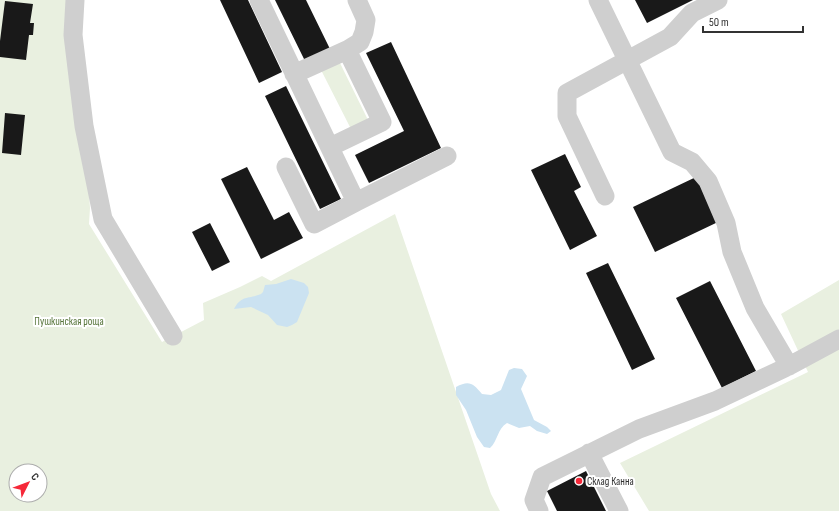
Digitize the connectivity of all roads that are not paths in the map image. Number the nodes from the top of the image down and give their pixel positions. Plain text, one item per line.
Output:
1 (75, 0) edge
2 (259, 0) edge
3 (356, 0) edge
4 (598, 0) edge
5 (718, 0) edge
6 (347, 50) junction
7 (627, 59) junction
8 (294, 74) junction
9 (330, 147) junction
10 (447, 156) dead end
11 (286, 166) dead end
12 (605, 196) dead end
13 (356, 202) junction
14 (173, 336) dead end
15 (839, 339) edge
16 (789, 366) junction
17 (589, 453) junction
18 (539, 511) edge
19 (619, 511) edge

1 - 14 lane
2 - 8 lane
3 - 6 lane
4 - 7 lane
5 - 7 lane
6 - 8 lane
6 - 9 lane
7 - 12 lane
7 - 16 lane
8 - 9 lane
9 - 13 lane
10 - 13 lane
11 - 13 lane
15 - 16 lane
16 - 17 lane
17 - 18 lane
17 - 19 lane

